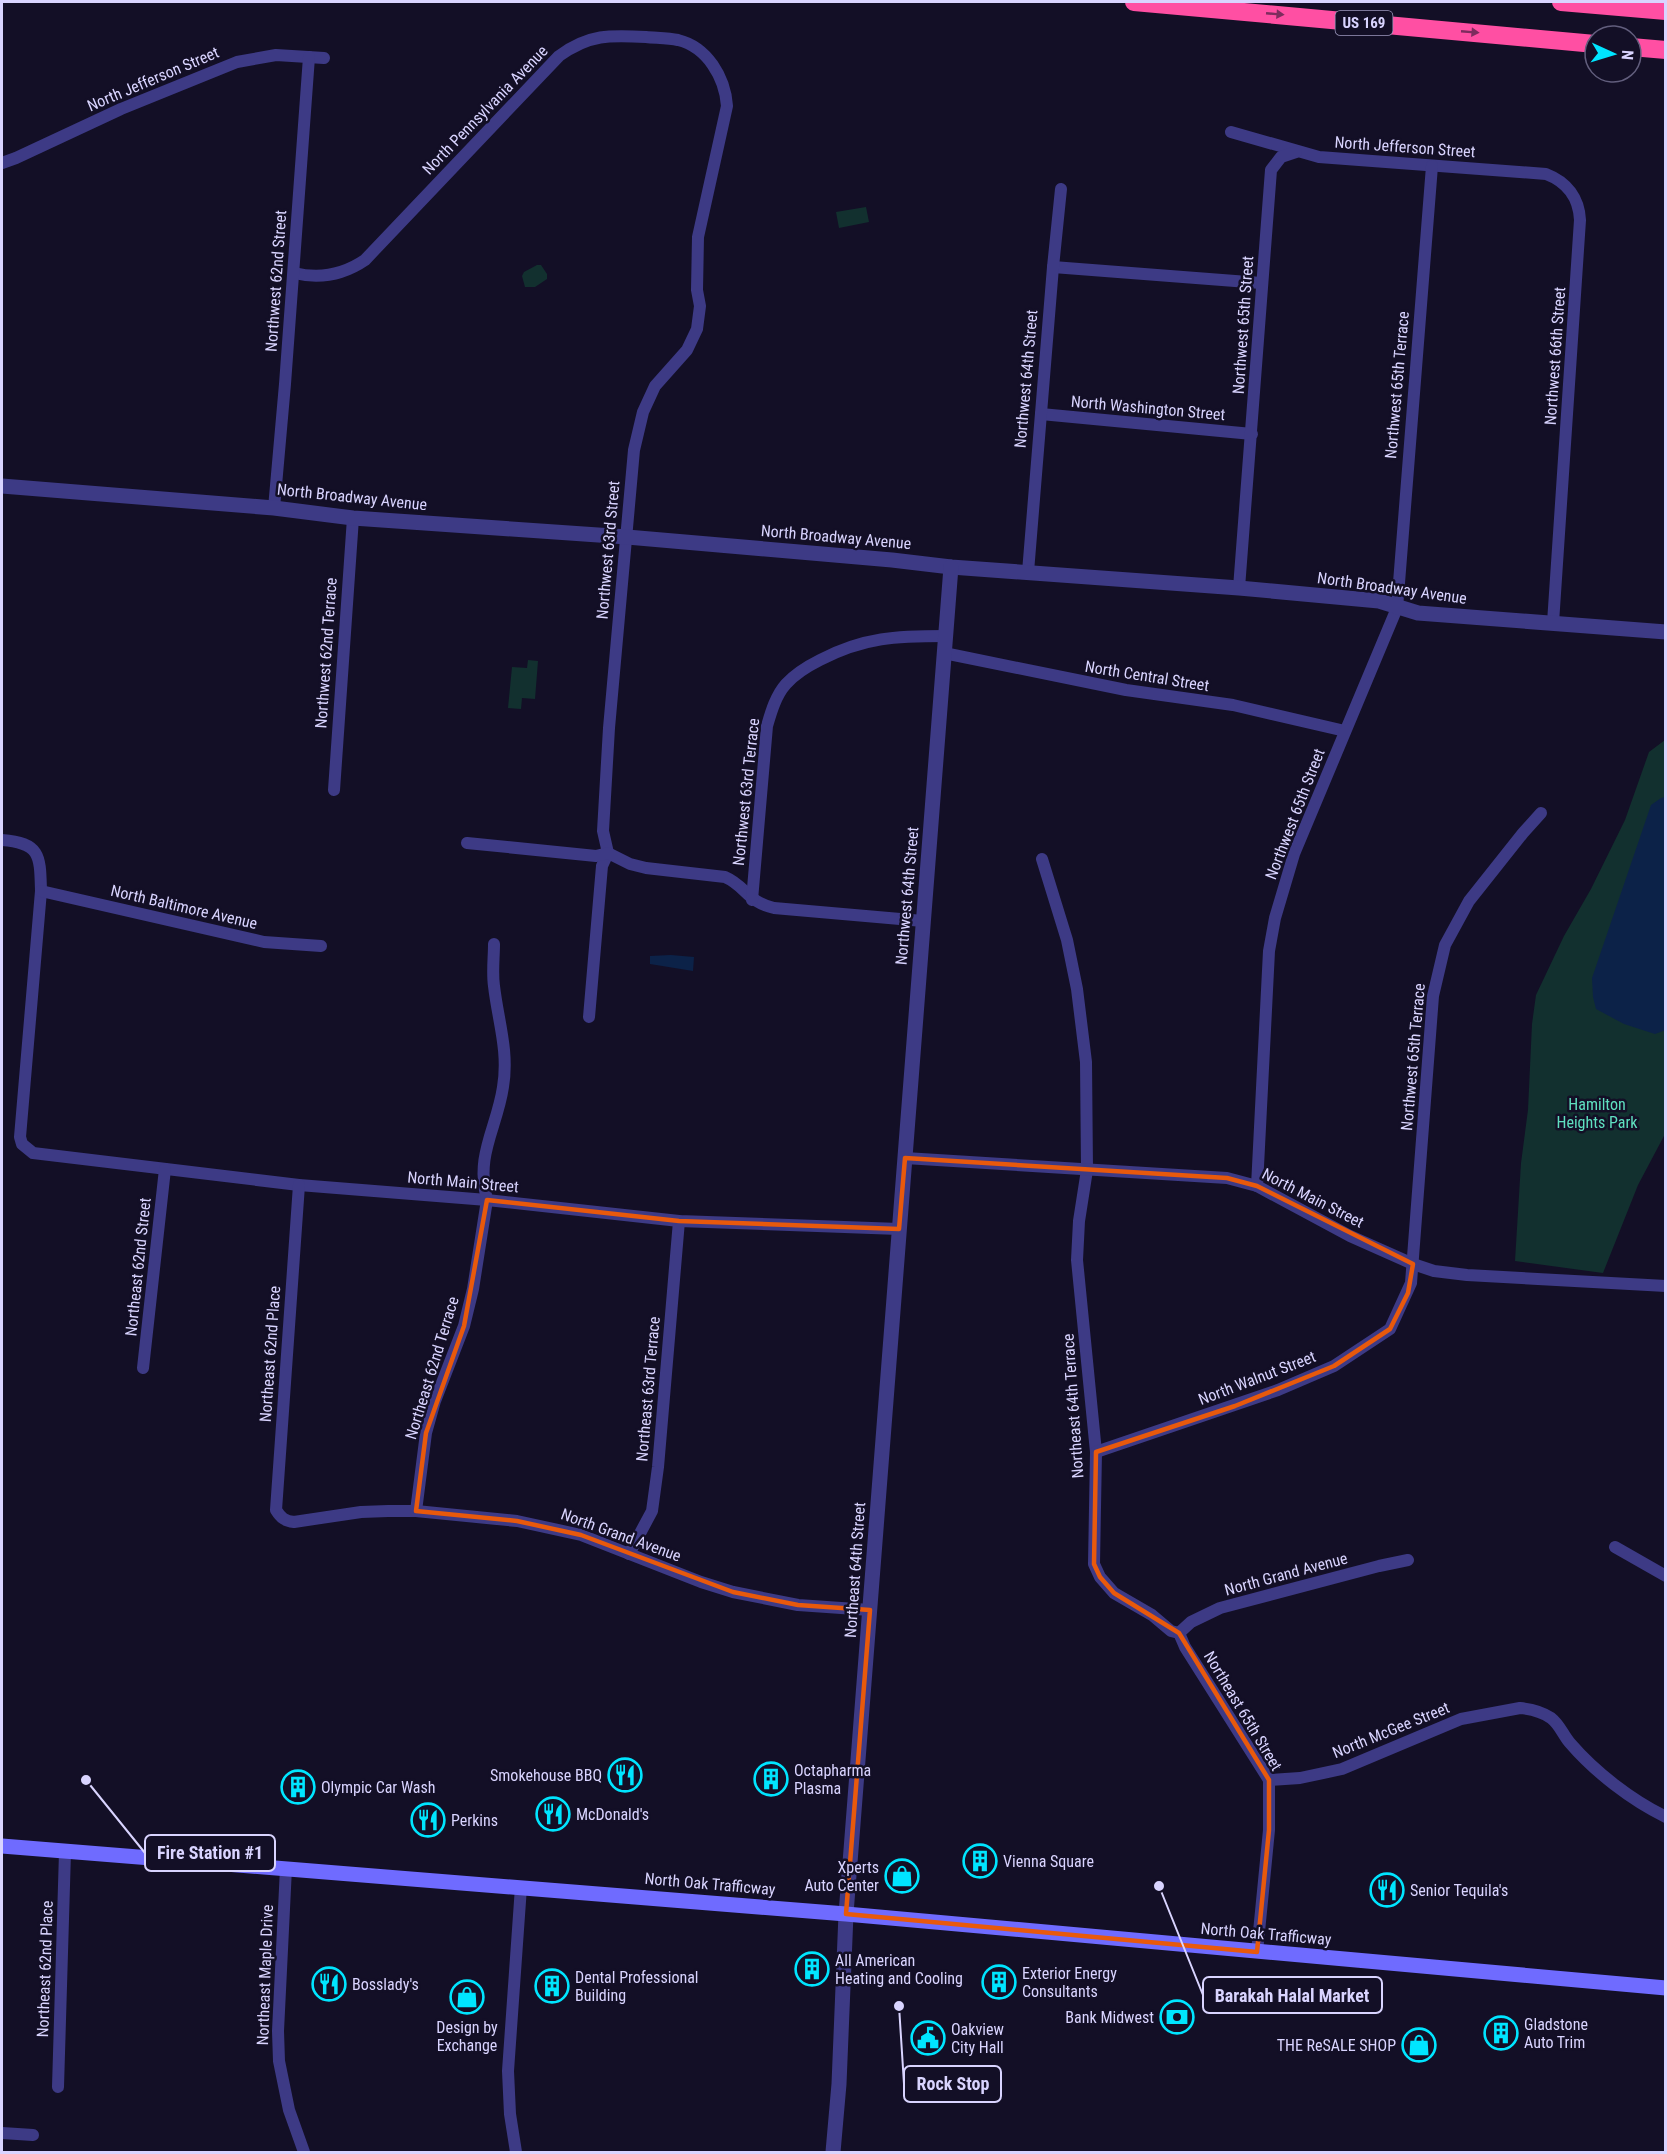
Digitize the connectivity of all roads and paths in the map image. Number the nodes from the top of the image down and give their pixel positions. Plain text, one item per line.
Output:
1 (1134, 2) edge
2 (1560, 2) edge
3 (1665, 11) edge
4 (1583, 43) edge
5 (1643, 48) edge
6 (1665, 50) edge
7 (309, 57) junction
8 (324, 58) dead end
9 (727, 106) joint
10 (1231, 132) dead end
11 (1297, 152) junction
12 (2, 163) edge
13 (1432, 166) junction
14 (1061, 189) dead end
15 (1573, 194) joint
16 (1053, 267) junction
17 (294, 273) junction
18 (1262, 283) junction
19 (1041, 414) junction
20 (1252, 434) junction
21 (2, 486) edge
22 (274, 508) junction
23 (352, 518) junction
24 (627, 537) junction
25 (951, 567) junction
26 (1028, 572) junction
27 (1239, 588) junction
28 (1397, 608) junction
29 (1553, 623) junction
30 (1665, 632) edge
31 (946, 636) junction
32 (944, 653) junction
33 (1345, 731) junction
34 (334, 790) dead end
35 (1541, 813) dead end
36 (2, 840) edge
37 (467, 843) dead end
38 (608, 853) junction
39 (1042, 859) dead end
40 (41, 891) junction
41 (752, 900) junction
42 (923, 921) junction
43 (494, 944) dead end
44 (321, 946) dead end
45 (589, 1017) dead end
46 (905, 1158) junction
47 (165, 1169) junction
48 (1087, 1170) junction
49 (299, 1185) junction
50 (1257, 1186) junction
51 (487, 1200) junction
52 (679, 1221) junction
53 (899, 1229) junction
54 (1413, 1264) junction
55 (1665, 1287) edge
56 (143, 1368) dead end
57 (1096, 1452) junction
58 (416, 1511) junction
59 (286, 1521) joint
60 (1615, 1547) dead end
61 (629, 1554) junction
62 (1408, 1560) dead end
63 (1665, 1576) edge
64 (870, 1610) junction
65 (1179, 1633) junction
66 (1269, 1780) junction
67 (1665, 1817) edge
68 (2, 1846) edge
69 (65, 1852) junction
70 (286, 1868) junction
71 (521, 1887) junction
72 (846, 1914) junction
73 (1257, 1952) junction
74 (1665, 1988) edge
75 (58, 2087) dead end
76 (2, 2133) edge
77 (33, 2135) dead end
78 (304, 2152) edge
79 (516, 2152) edge
80 (833, 2152) edge

1 -> 4 highway, US 169
2 - 3 highway
5 - 6 highway
7 - 8 street, North Jefferson Street
7 - 12 street, North Jefferson Street
7 - 17 street, Northwest 62nd Street
9 - 17 street, North Pennsylvania Avenue
9 - 24 street, Northwest 63rd Street
10 - 11 street, North Jefferson Street
11 - 13 street, North Jefferson Street
11 - 18 street, Northwest 65th Street
13 - 15 street, North Jefferson Street
13 - 28 street, Northwest 65th Terrace
14 - 16 street, Northwest 64th Street
15 - 29 street, Northwest 66th Street
16 - 18 street
16 - 19 street, Northwest 64th Street
17 - 22 street, Northwest 62nd Street
18 - 20 street, Northwest 65th Street
19 - 20 street, North Washington Street
19 - 26 street, Northwest 64th Street
20 - 27 street, Northwest 65th Street
21 - 22 street, North Broadway Avenue
22 - 23 street, North Broadway Avenue
23 - 24 street, North Broadway Avenue
23 - 34 street, Northwest 62nd Terrace
24 - 25 street, North Broadway Avenue
24 - 38 street, Northwest 63rd Street
25 - 26 street, North Broadway Avenue
25 - 31 street, Northwest 64th Street
26 - 27 street, North Broadway Avenue
27 - 28 street, North Broadway Avenue
28 - 29 street, North Broadway Avenue
28 - 33 street, Northwest 65th Street
29 - 30 street, North Broadway Avenue
31 - 32 street, Northwest 64th Street
31 - 41 street, Northwest 63rd Terrace
32 - 33 street, North Central Street
32 - 42 street, Northwest 64th Street
33 - 50 street, Northwest 65th Street
35 - 54 street, Northwest 65th Terrace
36 - 40 street
37 - 38 street
38 - 41 street
38 - 45 street, Northwest 63rd Street
39 - 48 street, Northeast 64th Terrace
40 - 44 street, North Baltimore Avenue
40 - 47 street, North Main Street
41 - 42 street
42 - 46 street, Northwest 64th Street
43 - 51 street, Northeast 62nd Terrace
46 - 48 street, North Main Street
46 - 53 street, Northwest 64th Street
47 - 49 street, North Main Street
47 - 56 street, Northeast 62nd Street
48 - 50 street, North Main Street
48 - 57 street, Northeast 64th Terrace
49 - 51 street, North Main Street
49 - 59 street, Northeast 62nd Place
50 - 54 street, North Main Street
51 - 52 street, North Main Street
51 - 58 street, Northeast 62nd Terrace
52 - 53 street, North Main Street
52 - 61 street, Northeast 63rd Terrace
53 - 64 street, Northeast 64th Street
54 - 55 street, North Main Street
54 - 57 street, North Walnut Street
57 - 65 street, Northeast 64th Terrace
58 - 59 street, North Grand Avenue
58 - 61 street, North Grand Avenue
60 - 63 street
61 - 64 street, North Grand Avenue
62 - 65 street, North Grand Avenue
64 - 72 street, Northeast 64th Street
65 - 66 street, Northeast 65th Street
66 - 67 street, North McGee Street
66 - 73 street, Northeast 65th Street
68 - 69 main road, North Oak Trafficway
69 - 70 main road, North Oak Trafficway
69 - 75 street, Northeast 62nd Place
70 - 71 main road, North Oak Trafficway
70 - 78 street, Northeast Maple Drive
71 - 72 main road, North Oak Trafficway
71 - 79 street
72 - 73 main road, North Oak Trafficway
72 - 80 street, Northeast 64th Street
73 - 74 main road, North Oak Trafficway
76 - 77 street

